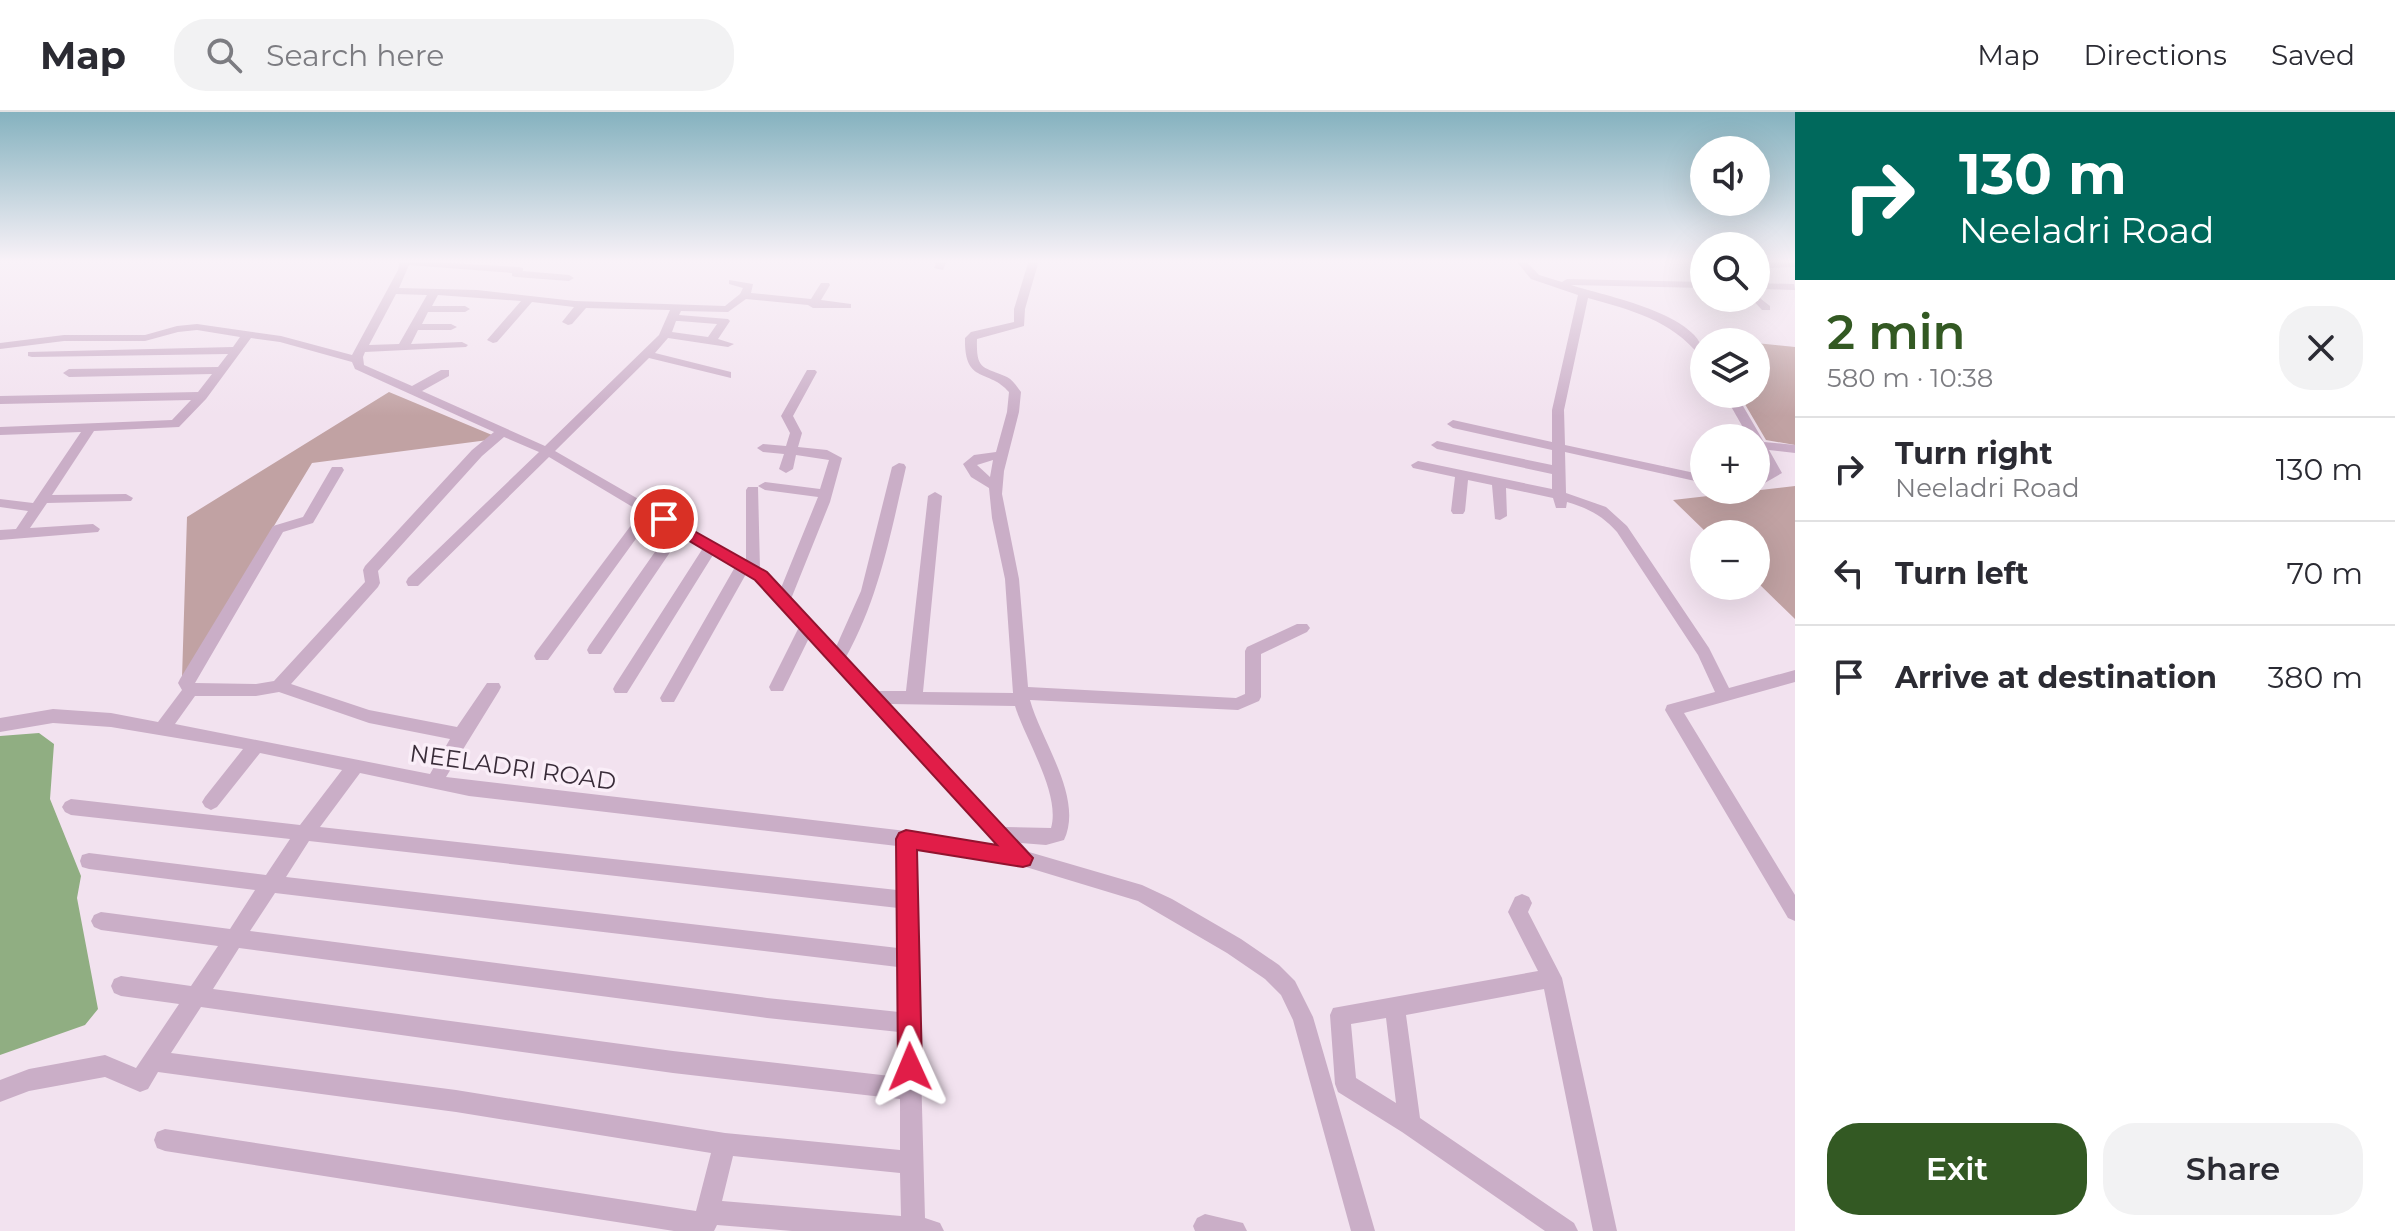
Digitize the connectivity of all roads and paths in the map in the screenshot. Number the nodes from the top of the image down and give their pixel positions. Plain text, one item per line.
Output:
1 (381, 312) edge
2 (423, 312) edge
3 (511, 312) edge
4 (518, 312) edge
5 (576, 312) edge
6 (639, 312) edge
7 (675, 312) edge
8 (676, 312) edge
9 (1018, 312) edge
10 (1580, 312) edge
11 (1640, 312) edge
12 (501, 319) dead end
13 (635, 321) dead end
14 (568, 322) dead end
15 (415, 327) junction
16 (451, 327) dead end
17 (248, 334) junction
18 (665, 334) junction
19 (1690, 335) edge
20 (493, 340) dead end
21 (712, 340) junction
22 (728, 344) dead end
23 (462, 345) dead end
24 (0, 346) edge
25 (403, 347) junction
26 (237, 350) junction
27 (130, 353) junction
28 (32, 354) dead end
29 (647, 354) junction
30 (359, 355) junction
31 (222, 370) junction
32 (811, 372) dead end
33 (69, 373) dead end
34 (114, 373) junction
35 (445, 373) dead end
36 (727, 375) dead end
37 (411, 392) junction
38 (202, 396) junction
39 (0, 400) edge
40 (1453, 424) dead end
41 (90, 427) junction
42 (0, 431) edge
43 (502, 432) junction
44 (1437, 445) dead end
45 (1770, 446) edge
46 (1558, 447) junction
47 (763, 448) dead end
48 (1795, 449) edge
49 (547, 451) junction
50 (791, 451) junction
51 (1000, 455) junction
52 (1418, 465) dead end
53 (899, 467) dead end
54 (786, 469) dead end
55 (337, 470) dead end
56 (1559, 471) junction
57 (1462, 474) junction
58 (1690, 476) edge
59 (1499, 483) junction
60 (995, 486) junction
61 (825, 494) junction
62 (935, 496) dead end
63 (126, 498) dead end
64 (1560, 500) junction
65 (0, 503) edge
66 (39, 503) junction
67 (650, 510) junction
68 (1458, 511) dead end
69 (1500, 516) dead end
70 (679, 528) junction
71 (93, 529) dead end
72 (21, 532) junction
73 (0, 535) edge
74 (711, 547) junction
75 (748, 568) junction
76 (413, 582) dead end
77 (783, 600) junction
78 (807, 626) junction
79 (1302, 628) dead end
80 (595, 650) dead end
81 (542, 656) dead end
82 (837, 659) junction
83 (1795, 676) edge
84 (279, 686) junction
85 (493, 687) dead end
86 (777, 687) dead end
87 (621, 689) dead end
88 (191, 690) junction
89 (1724, 695) junction
90 (1022, 696) junction
91 (872, 697) junction
92 (914, 697) junction
93 (668, 698) dead end
94 (0, 725) edge
95 (163, 728) junction
96 (461, 735) junction
97 (256, 745) junction
98 (356, 765) junction
99 (434, 783) junction
100 (211, 802) dead end
101 (71, 807) dead end
102 (999, 834) junction
103 (303, 835) junction
104 (906, 839) junction
105 (1023, 858) junction
106 (89, 861) dead end
107 (271, 884) junction
108 (908, 900) junction
109 (1522, 903) dead end
110 (1795, 912) edge
111 (101, 921) dead end
112 (235, 939) junction
113 (908, 959) junction
114 (1552, 978) junction
115 (121, 986) dead end
116 (197, 995) junction
117 (1395, 1007) junction
118 (909, 1023) junction
119 (153, 1061) junction
120 (1317, 1071) junction
121 (1346, 1084) junction
122 (910, 1089) junction
123 (0, 1091) edge
124 (1410, 1124) junction
125 (165, 1140) dead end
126 (725, 1144) junction
127 (911, 1163) junction
128 (705, 1222) edge
129 (1205, 1226) dead end
130 (919, 1230) edge
131 (1235, 1231) edge
132 (1363, 1231) edge
133 (1566, 1231) edge
134 (1605, 1231) edge

1 - 30 street
2 - 15 street
3 - 12 street
4 - 20 street
5 - 14 street
6 - 13 street
7 - 18 street
8 - 21 street
9 - 51 street
10 - 46 street
11 - 19 street
15 - 16 street
15 - 25 street
17 - 24 street
17 - 26 street
17 - 30 street
18 - 21 street
18 - 29 street
21 - 22 street
23 - 25 street
25 - 30 street
26 - 27 street
26 - 31 street
27 - 28 street
27 - 34 street
29 - 36 street
29 - 49 street
30 - 37 street
31 - 34 street
31 - 38 street
32 - 50 street
33 - 34 street
35 - 37 street
37 - 43 street
38 - 39 street
38 - 41 street
40 - 46 street
41 - 42 street
41 - 66 street
43 - 49 street
43 - 84 street
44 - 56 street
45 - 48 street
46 - 56 street
46 - 58 street
47 - 50 street
49 - 67 street
49 - 76 street
50 - 54 street
50 - 61 street
51 - 60 street
51 - 60 street
52 - 57 street
53 - 82 street
55 - 88 street
56 - 64 street
57 - 59 street
57 - 68 street
59 - 64 street
59 - 69 street
60 - 90 street
61 - 75 street
61 - 77 street
62 - 92 street
63 - 66 street
64 - 89 street
65 - 66 street
66 - 72 street
67 - 70 street
67 - 81 street
70 - 74 street
70 - 80 street
71 - 72 street
72 - 73 street
74 - 75 street
74 - 87 street
75 - 77 street
75 - 93 street
77 - 78 street
78 - 82 street
78 - 86 street
79 - 90 street
82 - 91 street
83 - 89 street
84 - 88 street
84 - 96 street
85 - 96 street
88 - 95 street
89 - 110 street
90 - 92 street
90 - 102 street
91 - 92 street
91 - 102 street
94 - 95 street, NEELADRI ROAD
95 - 97 street, NEELADRI ROAD
96 - 99 street
97 - 98 street, NEELADRI ROAD
97 - 100 street
98 - 99 street, NEELADRI ROAD
98 - 103 street
99 - 104 street, NEELADRI ROAD
101 - 103 street
102 - 105 street
103 - 107 street
103 - 108 street
104 - 105 street, NEELADRI ROAD
104 - 108 street
105 - 120 street, NEELADRI ROAD
106 - 107 street
107 - 112 street
107 - 113 street
108 - 113 street
109 - 114 street
111 - 112 street
112 - 116 street
112 - 118 street
113 - 118 street
114 - 117 street
114 - 134 street
115 - 116 street
116 - 119 street
116 - 122 street
117 - 121 street
117 - 124 street
118 - 122 street
119 - 123 street
119 - 126 street
120 - 121 street
120 - 132 street, NEELADRI ROAD
121 - 124 street
122 - 127 street
124 - 133 street
125 - 128 street
126 - 127 street
126 - 128 street
127 - 130 street
128 - 130 street
129 - 131 street

